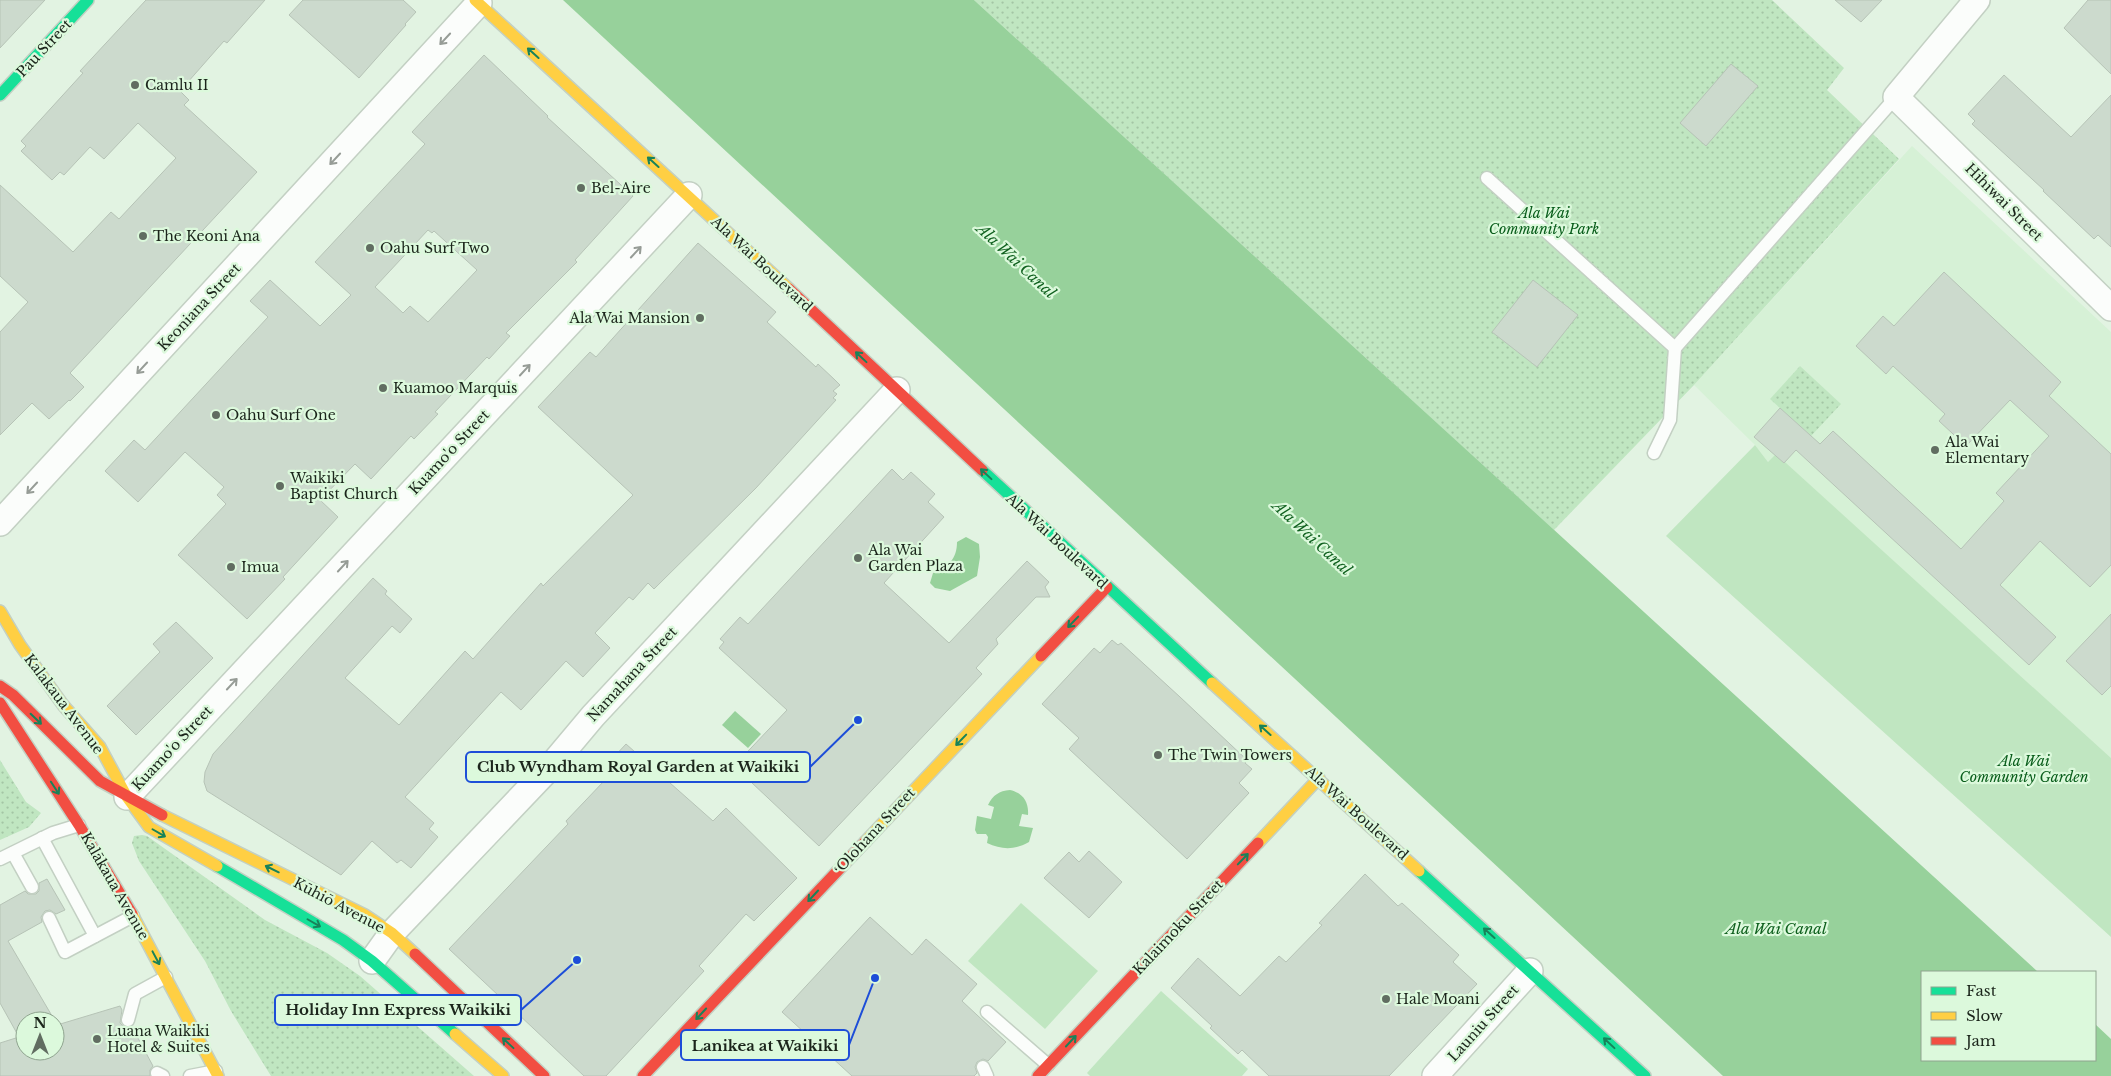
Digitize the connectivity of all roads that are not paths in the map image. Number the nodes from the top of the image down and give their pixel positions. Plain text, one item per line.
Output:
1 (88, 0) edge
2 (1977, 0) edge
3 (477, 2) edge
4 (0, 96) edge
5 (1896, 97) junction
6 (1487, 178) dead end
7 (689, 195) junction
8 (2111, 308) edge
9 (1675, 348) junction
10 (897, 390) junction
11 (1654, 453) dead end
12 (0, 522) edge
13 (1106, 587) junction
14 (0, 611) edge
15 (0, 686) edge
16 (0, 703) edge
17 (1319, 778) junction
18 (127, 797) junction
19 (79, 825) junction
20 (42, 838) junction
21 (13, 853) junction
22 (0, 859) edge
23 (32, 887) dead end
24 (133, 916) junction
25 (49, 918) dead end
26 (392, 933) junction
27 (95, 936) junction
28 (372, 961) junction
29 (1530, 971) junction
30 (166, 977) junction
31 (987, 1012) dead end
32 (128, 1020) dead end
33 (1048, 1065) junction
34 (217, 1074) edge
35 (190, 1076) edge
36 (503, 1076) edge
37 (544, 1076) edge
38 (643, 1076) edge
39 (1038, 1076) edge
40 (1435, 1076) edge
41 (1645, 1076) edge

1 - 4 main road, Pau Street
2 - 5 street
7 -> 3 main road, Ala Wai Boulevard
3 -> 12 street, Keoniana Street
5 - 8 street, Hihiwai Street
5 - 9 lane
6 - 9 lane
10 -> 7 main road, Ala Wai Boulevard
18 -> 7 street, Kuamo'o Street
9 - 11 lane
13 -> 10 main road, Ala Wai Boulevard
10 - 26 street, Namahana Street
17 -> 13 main road, Ala Wai Boulevard
13 -> 38 main road, ʻOlohana Street
14 - 18 main road, Kalakaua Avenue
15 -> 18 main road, Kūhiō Avenue
16 -> 19 main road, Kalākaua Avenue
29 -> 17 main road, Ala Wai Boulevard
33 -> 17 main road, Kalaimoku Street
26 -> 18 main road, Kūhiō Avenue
18 -> 28 main road, Kūhiō Avenue
19 - 20 lane
19 - 24 main road, Kalākaua Avenue
20 - 21 lane
20 - 27 lane
21 - 22 lane
21 - 23 lane
24 - 27 lane
24 -> 30 main road, Kalākaua Avenue
25 - 27 lane
26 - 28 street, Namahana Street
37 -> 26 main road, Kūhiō Avenue
28 - 36 main road, Kūhiō Avenue
29 - 40 street, Launiu Street
41 -> 29 main road, Ala Wai Boulevard
30 - 32 lane
30 - 34 main road, Kalākaua Avenue
31 - 33 lane
33 - 39 main road, Kalaimoku Street
34 - 35 lane

